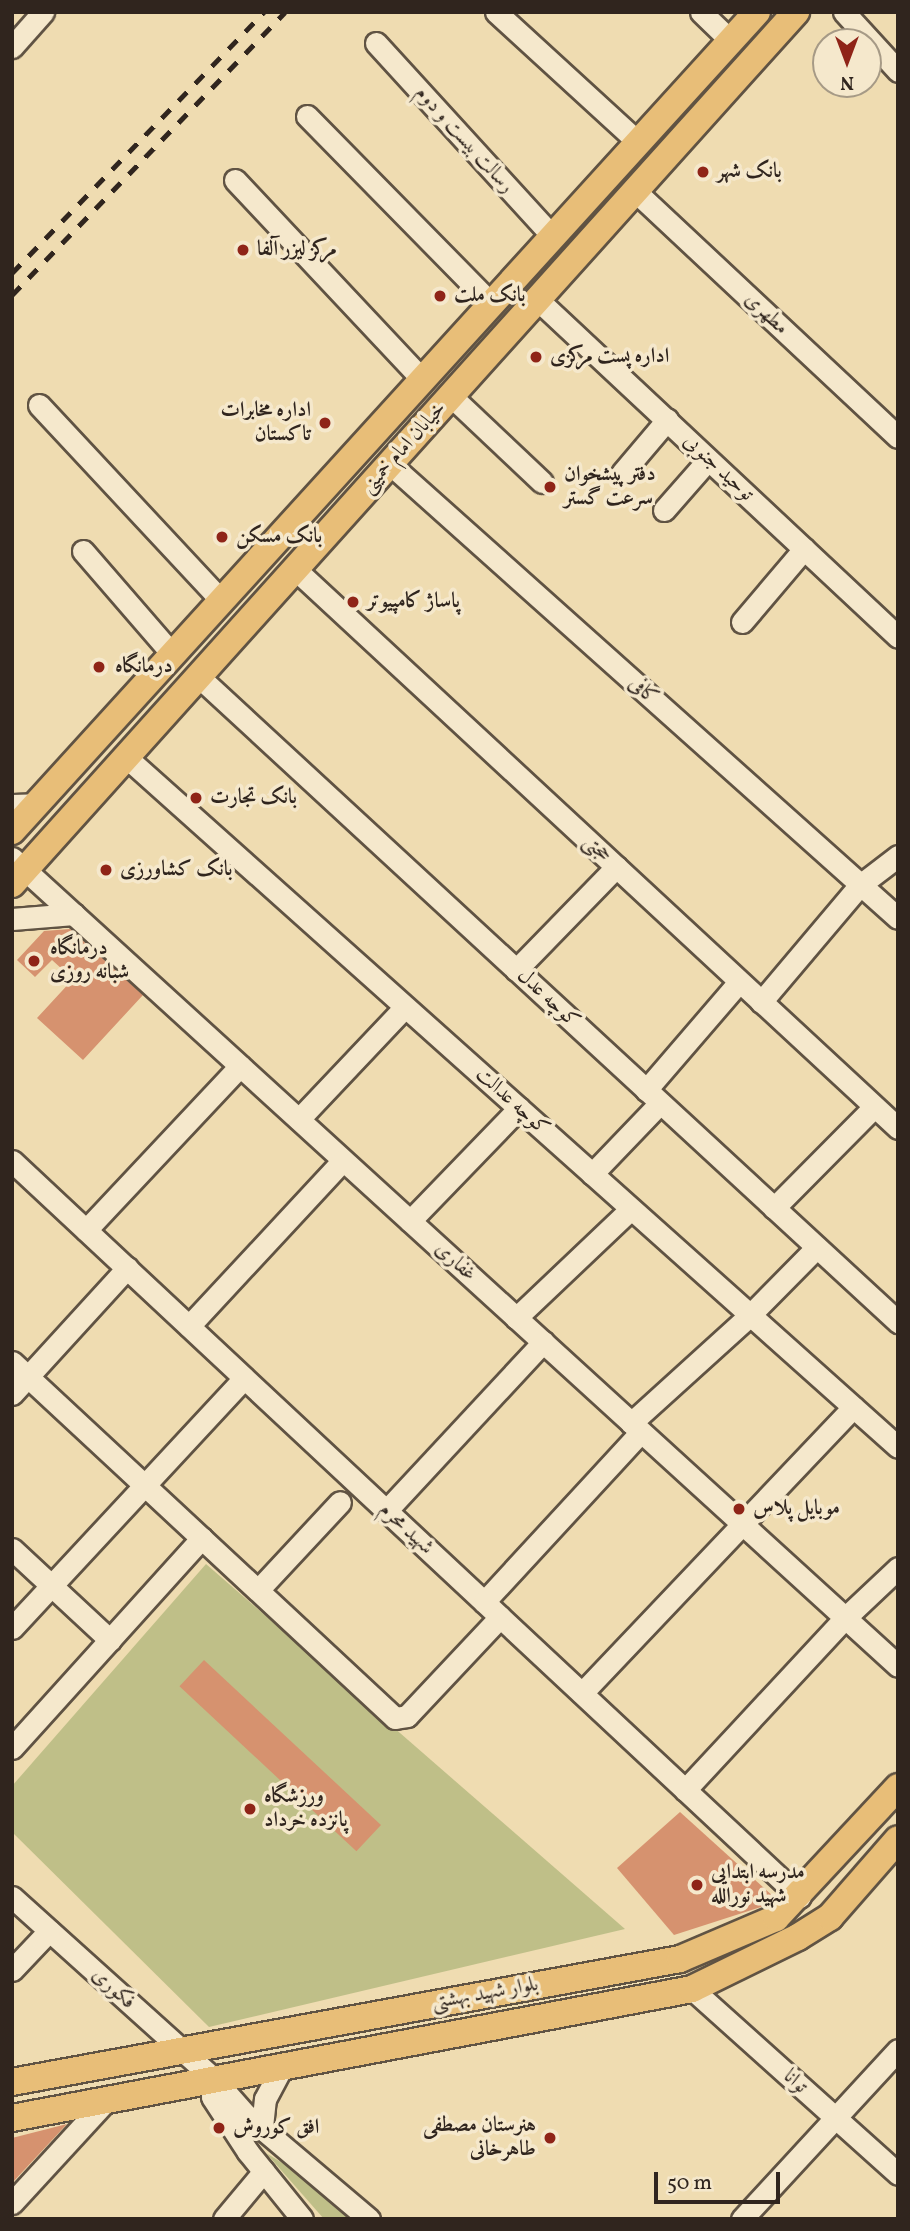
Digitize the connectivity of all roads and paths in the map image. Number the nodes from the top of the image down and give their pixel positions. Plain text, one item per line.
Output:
1 (43, 12) edge
2 (496, 12) edge
3 (701, 12) edge
4 (757, 12) edge
5 (796, 12) edge
6 (844, 12) edge
7 (731, 41) junction
8 (376, 43) dead end
9 (12, 47) edge
10 (898, 71) edge
11 (307, 116) dead end
12 (639, 143) junction
13 (235, 180) dead end
14 (635, 191) junction
15 (553, 237) junction
16 (538, 300) junction
17 (492, 304) junction
18 (423, 380) junction
19 (451, 396) junction
20 (39, 405) dead end
21 (667, 420) junction
22 (898, 437) edge
23 (708, 460) junction
24 (390, 464) junction
25 (622, 473) dead end
26 (542, 482) dead end
27 (664, 510) dead end
28 (804, 550) junction
29 (83, 551) dead end
30 (296, 570) junction
31 (222, 601) junction
32 (742, 622) dead end
33 (898, 637) edge
34 (173, 655) junction
35 (198, 676) junction
36 (126, 757) junction
37 (25, 804) edge
38 (12, 831) edge
39 (898, 856) edge
40 (616, 867) junction
41 (16, 870) edge
42 (860, 885) junction
43 (74, 914) junction
44 (898, 918) edge
45 (12, 919) edge
46 (516, 970) junction
47 (739, 982) junction
48 (761, 1002) junction
49 (405, 1007) junction
50 (240, 1066) junction
51 (653, 1096) junction
52 (874, 1107) junction
53 (519, 1108) junction
54 (299, 1119) junction
55 (898, 1128) edge
56 (343, 1160) junction
57 (12, 1161) edge
58 (592, 1174) junction
59 (775, 1208) junction
60 (632, 1209) junction
61 (410, 1221) junction
62 (86, 1230) junction
63 (817, 1247) junction
64 (127, 1268) junction
65 (750, 1315) junction
66 (516, 1318) junction
67 (897, 1319) edge
68 (189, 1326) junction
69 (542, 1342) junction
70 (12, 1362) edge
71 (28, 1377) junction
72 (244, 1378) junction
73 (12, 1394) edge
74 (853, 1407) junction
75 (636, 1427) junction
76 (898, 1447) edge
77 (141, 1484) junction
78 (340, 1502) dead end
79 (386, 1511) junction
80 (742, 1523) junction
81 (202, 1538) junction
82 (12, 1549) edge
83 (898, 1568) edge
84 (51, 1585) junction
85 (258, 1590) junction
86 (484, 1602) junction
87 (500, 1617) junction
88 (845, 1618) junction
89 (12, 1628) edge
90 (110, 1640) junction
91 (898, 1666) edge
92 (582, 1693) junction
93 (14, 1742) edge
94 (898, 1787) edge
95 (685, 1790) junction
96 (898, 1839) edge
97 (12, 1897) edge
98 (800, 1897) junction
99 (49, 1931) junction
100 (12, 1970) edge
101 (692, 1989) junction
102 (180, 2050) junction
103 (898, 2050) edge
104 (282, 2067) junction
105 (214, 2079) junction
106 (12, 2082) edge
107 (105, 2102) junction
108 (12, 2118) edge
109 (835, 2118) junction
110 (262, 2127) junction
111 (264, 2171) junction
112 (898, 2174) edge
113 (12, 2203) edge
114 (223, 2219) edge
115 (302, 2219) edge
116 (369, 2219) edge
117 (742, 2219) edge

1 - 9 street
2 - 12 street
3 - 7 street
4 - 7 main road, خیابان امام خمینی
5 - 14 main road, خیابان امام خمینی
6 - 10 street
7 - 12 main road, خیابان امام خمینی
8 - 15 street, رسالت بیست و دوم
11 - 17 street
12 - 15 main road, خیابان امام خمینی
13 - 18 street
14 - 16 main road, خیابان امام خمینی
14 - 22 street, مطهری
15 - 17 main road, خیابان امام خمینی
16 - 19 main road, خیابان امام خمینی
16 - 21 street, توحید جنوبی
17 - 18 main road, خیابان امام خمینی
18 - 31 main road, خیابان امام خمینی
19 - 24 main road, خیابان امام خمینی
19 - 26 street
20 - 31 street
21 - 23 street, توحید جنوبی
21 - 25 street
23 - 27 street
23 - 28 street, توحید جنوبی
24 - 30 main road, خیابان امام خمینی
24 - 42 street, کافی
28 - 32 street
28 - 33 street, توحید جنوبی
29 - 34 street
30 - 35 main road, خیابان امام خمینی
30 - 40 street, حجتی
31 - 34 main road, خیابان امام خمینی
34 - 37 main road, خیابان امام خمینی
35 - 36 main road, خیابان امام خمینی
35 - 46 street, کوچه عدل
36 - 41 main road, خیابان امام خمینی
36 - 49 street, کوچه عدالت
37 - 38 main road, خیابان امام خمینی
39 - 42 street
40 - 46 street
40 - 47 street, حجتی
41 - 43 street, غفاری
42 - 44 street, کافی
42 - 48 street
43 - 45 street
43 - 50 street, غفاری
46 - 51 street, کوچه عدل
47 - 48 street, حجتی
47 - 51 street
48 - 52 street, حجتی
49 - 53 street, کوچه عدالت
49 - 54 street
50 - 54 street, غفاری
50 - 62 street
51 - 58 street
51 - 59 street, کوچه عدل
52 - 55 street, حجتی
52 - 59 street
53 - 58 street, کوچه عدالت
53 - 61 street
54 - 56 street, غفاری
56 - 61 street, غفاری
56 - 68 street
57 - 62 street, شهید محرم
58 - 60 street, کوچه عدالت
59 - 63 street, کوچه عدل
60 - 65 street, کوچه عدالت
60 - 66 street
61 - 66 street, غفاری
62 - 64 street, شهید محرم
63 - 65 street
63 - 67 street, کوچه عدل
64 - 68 street, شهید محرم
64 - 71 street
65 - 74 street, کوچه عدالت
65 - 75 street
66 - 69 street, غفاری
68 - 72 street, شهید محرم
69 - 75 street, غفاری
69 - 79 street
70 - 71 street
71 - 73 street
71 - 77 street
72 - 77 street
72 - 79 street, شهید محرم
74 - 76 street, کوچه عدالت
74 - 80 street
75 - 80 street, غفاری
75 - 86 street
77 - 81 street
77 - 84 street
78 - 85 street
79 - 86 street, شهید محرم
80 - 88 street, غفاری
80 - 92 street
81 - 85 street
81 - 90 street
82 - 84 street
83 - 88 street
84 - 89 street
84 - 90 street
85 - 87 street
86 - 87 street, شهید محرم
87 - 92 street, شهید محرم
88 - 91 street, غفاری
88 - 95 street
90 - 93 street
92 - 95 street, شهید محرم
94 - 98 main road, بلوار شهید بهشتی
95 - 98 street, شهید محرم
96 - 101 main road, بلوار شهید بهشتی
97 - 99 street, فکوری
98 - 102 main road, بلوار شهید بهشتی
99 - 100 street
99 - 102 street, فکوری
101 - 104 main road, بلوار شهید بهشتی
101 - 109 street, توانا
102 - 105 street, فکوری
102 - 106 main road, بلوار شهید بهشتی
103 - 109 street
104 - 105 main road, بلوار شهید بهشتی
104 - 110 street
105 - 107 main road, بلوار شهید بهشتی
105 - 110 street, فکوری
105 - 111 street
107 - 108 main road, بلوار شهید بهشتی
107 - 113 street
109 - 112 street, توانا
109 - 117 street
110 - 116 street, فکوری
111 - 114 street
111 - 115 street

